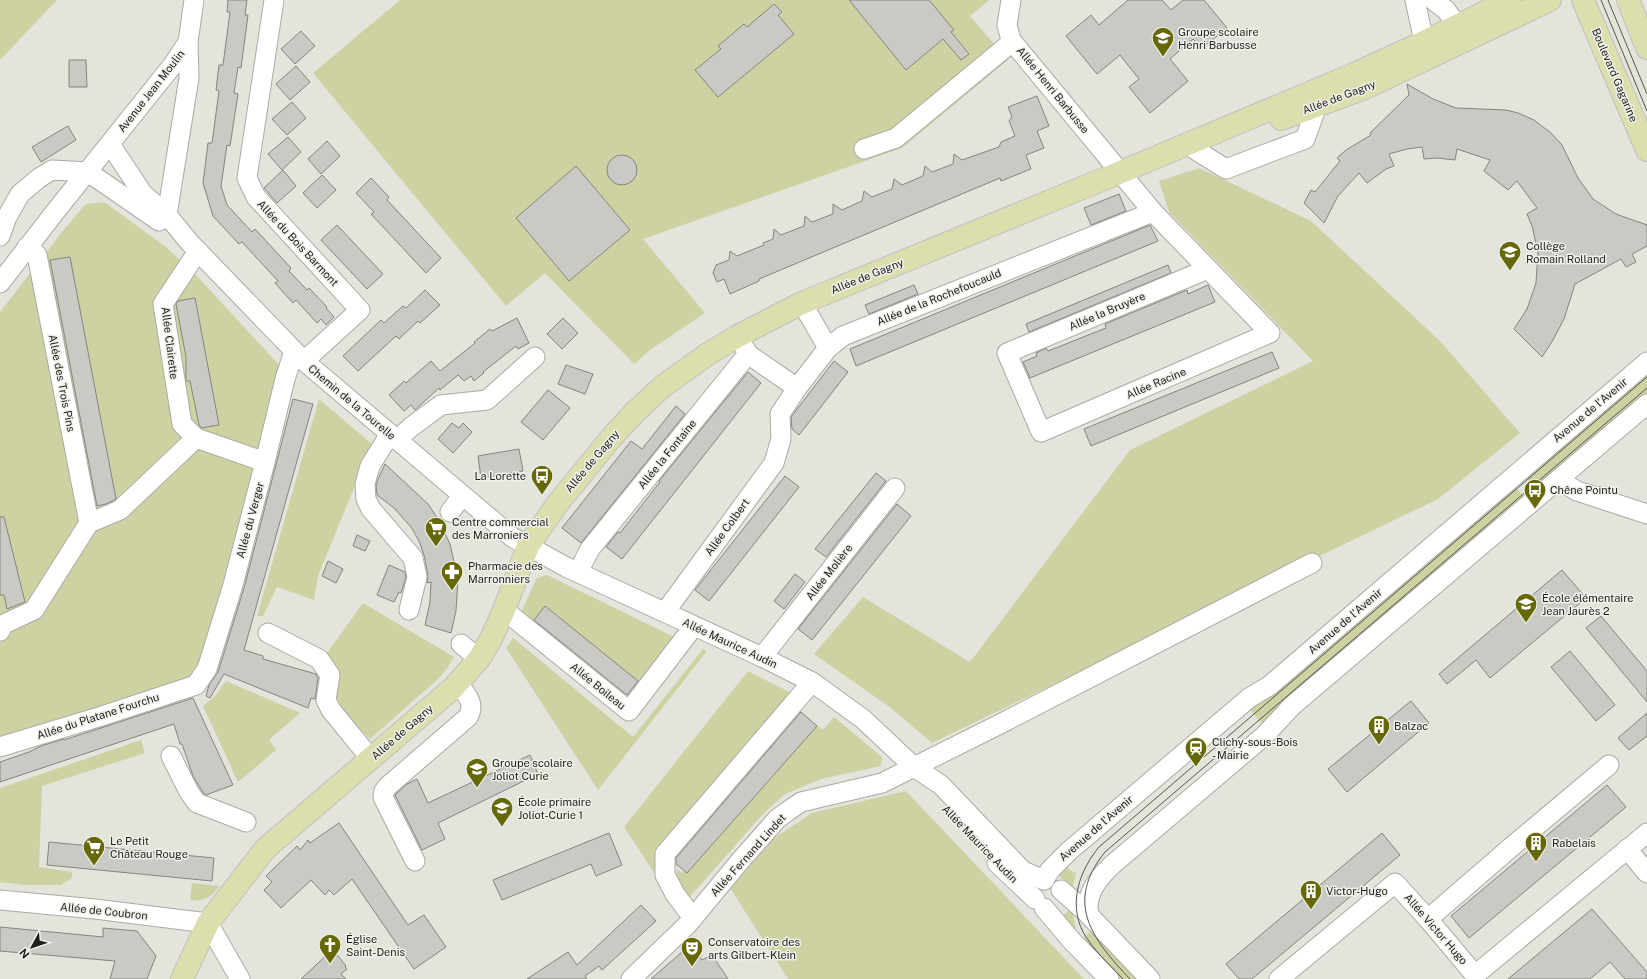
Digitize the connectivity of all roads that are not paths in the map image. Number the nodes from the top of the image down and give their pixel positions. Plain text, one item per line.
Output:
1 (194, 0) edge
2 (274, 0) edge
3 (1011, 0) edge
4 (1415, 0) edge
5 (1433, 0) edge
6 (1510, 0) edge
7 (1550, 0) edge
8 (1583, 0) edge
9 (1628, 0) edge
10 (1457, 25) junction
11 (188, 42) junction
12 (1012, 42) junction
13 (1424, 42) junction
14 (1452, 47) junction
15 (1647, 48) edge
16 (1317, 106) junction
17 (110, 144) junction
18 (864, 149) dead end
19 (1194, 149) junction
20 (1647, 150) edge
21 (88, 172) junction
22 (1121, 172) junction
23 (1153, 212) junction
24 (167, 215) junction
25 (0, 236) edge
26 (27, 247) junction
27 (194, 247) junction
28 (1208, 268) junction
29 (0, 284) edge
30 (802, 303) junction
31 (1270, 333) joint
32 (743, 345) junction
33 (828, 348) junction
34 (299, 356) junction
35 (535, 357) dead end
36 (1647, 362) edge
37 (797, 388) junction
38 (1647, 404) edge
39 (1041, 432) joint
40 (394, 437) junction
41 (196, 438) junction
42 (781, 439) joint
43 (265, 462) junction
44 (1561, 478) junction
45 (895, 488) dead end
46 (462, 496) junction
47 (450, 512) dead end
48 (1647, 514) edge
49 (89, 523) junction
50 (528, 546) junction
51 (1312, 563) dead end
52 (578, 572) junction
53 (409, 610) dead end
54 (504, 610) junction
55 (665, 612) junction
56 (1, 621) edge
57 (694, 626) junction
58 (268, 633) dead end
59 (461, 644) dead end
60 (762, 657) junction
61 (479, 660) junction
62 (812, 682) junction
63 (458, 684) junction
64 (196, 685) joint
65 (0, 747) edge
66 (171, 756) dead end
67 (371, 759) junction
68 (1609, 766) dead end
69 (914, 767) junction
70 (246, 822) dead end
71 (1647, 833) edge
72 (1627, 849) junction
73 (415, 861) dead end
74 (1647, 873) edge
75 (1044, 880) junction
76 (1091, 891) junction
77 (1064, 896) junction
78 (0, 900) edge
79 (1040, 904) junction
80 (1089, 915) junction
81 (693, 918) junction
82 (1428, 919) junction
83 (208, 923) junction
84 (182, 979) edge
85 (240, 979) edge
86 (631, 979) edge
87 (1109, 979) edge
88 (1150, 979) edge
89 (1279, 979) edge

1 - 11 street, Avenue Jean Moulin
2 - 34 street, Allée du Bois Barmont
3 - 12 street, Allée Henri Barbusse
4 - 13 street
5 - 10 street
6 - 10 main road, Allée de Gagny
7 - 14 main road, Allée de Gagny
8 - 20 main road, Boulevard Gagarine
9 - 15 main road
10 - 13 main road, Allée de Gagny
10 - 14 street
11 - 17 street, Avenue Jean Moulin
11 - 24 street
12 - 18 street
12 - 22 street, Allée Henri Barbusse
13 - 22 main road, Allée de Gagny
14 - 16 main road, Allée de Gagny
16 - 19 main road, Allée de Gagny
16 - 19 street
17 - 21 street, Avenue Jean Moulin
17 - 24 street, Chemin de la Tourelle
19 - 22 main road, Allée de Gagny
21 - 25 street
21 - 26 street, Avenue Jean Moulin
21 - 27 street, Chemin de la Tourelle
22 - 23 street, Allée Henri Barbusse
22 - 30 main road, Allée de Gagny
23 - 28 street, Allée Henri Barbusse
23 - 33 street, Allée de la Rochefoucauld
24 - 27 street, Chemin de la Tourelle
26 - 29 street, Avenue Jean Moulin
26 - 49 street, Allée des Trois Pins
27 - 34 street, Chemin de la Tourelle
27 - 41 street, Allée Clairette
28 - 31 street, Allée Henri Barbusse
28 - 39 street, Allée la Bruyère
30 - 32 main road, Allée de Gagny
30 - 33 street
31 - 39 street, Allée Racine
32 - 37 street
32 - 50 main road, Allée de Gagny
32 - 52 street, Allée la Fontaine
33 - 37 street, Allée de la Rochefoucauld
34 - 40 street, Chemin de la Tourelle
34 - 43 street, Allée du Verger
35 - 40 street
36 - 75 street, Avenue de l'Avenir
37 - 42 street, Allée de la Rochefoucauld
38 - 44 street
40 - 46 street, Chemin de la Tourelle
40 - 53 street
41 - 43 street
41 - 49 street
42 - 55 street, Allée Colbert
43 - 64 street, Allée du Verger
44 - 48 street
44 - 76 street
45 - 60 street, Allée Molière
46 - 47 street
46 - 50 street, Chemin de la Tourelle
49 - 56 street
50 - 52 street, Allée Maurice Audin
50 - 54 main road, Allée de Gagny
51 - 69 street, Allée Fernand Lindet
52 - 55 street, Allée Maurice Audin
54 - 57 street, Allée Boileau
54 - 61 main road, Allée de Gagny
55 - 57 street, Allée Maurice Audin
57 - 60 street, Allée Maurice Audin
58 - 67 street
59 - 61 street
60 - 62 street, Allée Maurice Audin
61 - 63 main road, Allée de Gagny
62 - 69 street, Allée Maurice Audin
62 - 81 street
63 - 67 main road, Allée de Gagny
63 - 73 street
64 - 65 street, Allée du Platane Fourchu
66 - 70 street
67 - 83 main road, Allée de Gagny
68 - 82 street
69 - 75 street, Allée Maurice Audin
69 - 79 street, Allée Maurice Audin
69 - 81 street, Allée Fernand Lindet
71 - 72 street, Allée Victor Hugo
72 - 74 street
72 - 82 street, Allée Victor Hugo
75 - 77 street
75 - 79 street
76 - 77 street
76 - 80 street
77 - 79 street
77 - 80 street
78 - 83 street, Allée de Coubron
79 - 87 street, Allée Maurice Audin
80 - 88 street
81 - 86 street, Allée Fernand Lindet
82 - 89 street, Allée Victor Hugo
83 - 84 main road, Allée de Gagny
83 - 85 street

